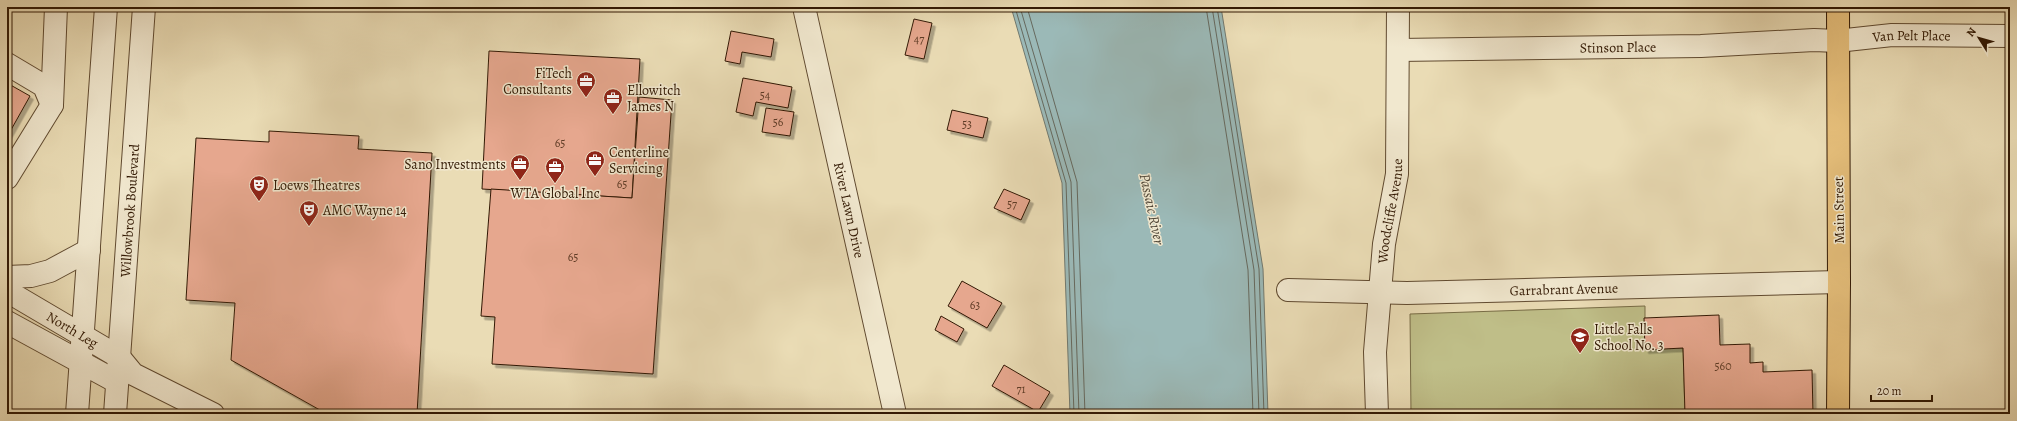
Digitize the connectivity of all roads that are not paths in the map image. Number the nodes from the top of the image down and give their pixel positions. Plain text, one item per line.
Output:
1 (56, 7) edge
2 (106, 7) edge
3 (144, 7) edge
4 (804, 7) edge
5 (1398, 7) edge
6 (1838, 7) edge
7 (2010, 36) edge
8 (1837, 41) junction
9 (1398, 50) junction
10 (7, 64) edge
11 (52, 105) junction
12 (7, 178) edge
13 (88, 250) junction
14 (7, 277) edge
15 (1839, 282) junction
16 (1288, 290) dead end
17 (7, 291) edge
18 (1381, 292) junction
19 (7, 322) edge
20 (83, 335) junction
21 (119, 357) junction
22 (81, 363) junction
23 (125, 378) junction
24 (77, 414) edge
25 (115, 414) edge
26 (213, 414) edge
27 (895, 414) edge
28 (1377, 414) edge
29 (1838, 414) edge

1 - 11 street
2 - 13 street
3 - 21 street, Willowbrook Boulevard
4 - 27 street, River Lawn Drive
5 - 9 street, Woodcliffe Avenue
6 - 8 main road, Main Street
7 - 8 street, Van Pelt Place
8 - 9 street, Stinson Place
8 - 15 main road, Main Street
9 - 18 street, Woodcliffe Avenue
10 - 11 street
11 - 12 street
13 - 14 street
13 - 20 street
15 - 18 street, Garrabrant Avenue
15 - 29 main road, Main Street
16 - 18 street, Garrabrant Avenue
17 - 20 street, North Leg
18 - 28 street, Woodcliffe Avenue
19 - 22 street, North Leg
20 - 21 street, North Leg
20 - 22 street
21 - 23 street, Willowbrook Boulevard
22 - 23 street, North Leg
22 - 24 street
23 - 25 street, Willowbrook Boulevard
23 - 26 street, North Leg

